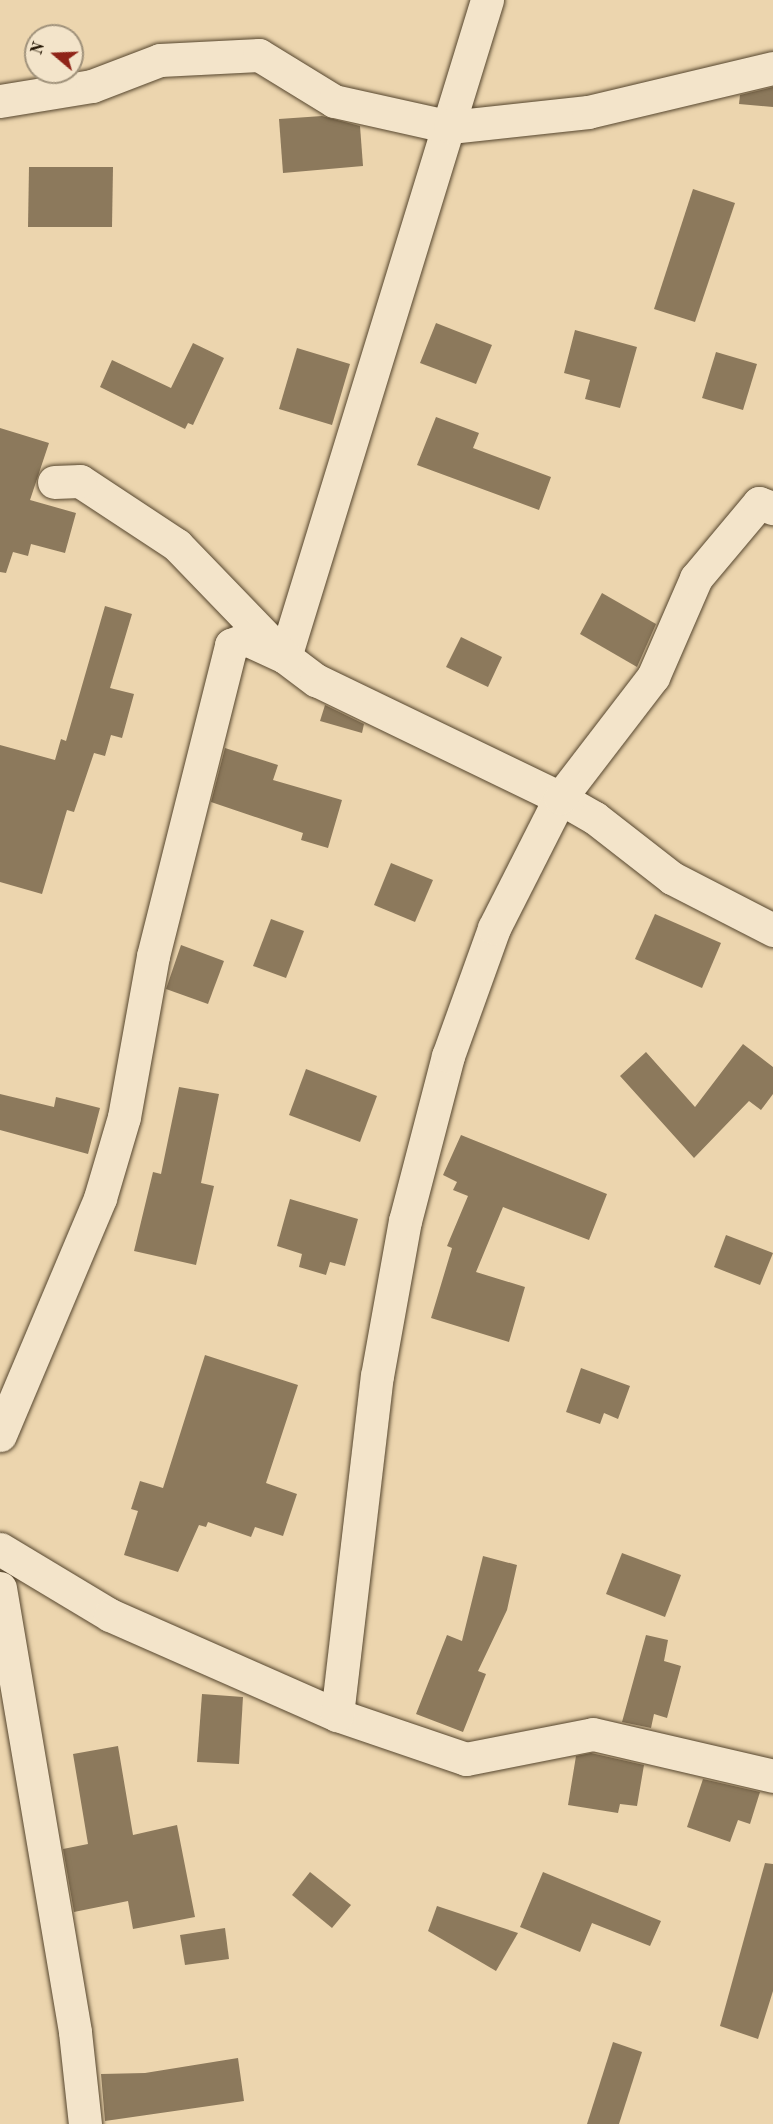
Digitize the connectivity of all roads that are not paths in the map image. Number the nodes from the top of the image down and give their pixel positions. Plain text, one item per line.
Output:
1 (488, 0) edge
2 (773, 68) edge
3 (0, 101) edge
4 (450, 127) junction
5 (54, 482) dead end
6 (773, 508) edge
7 (285, 657) junction
8 (560, 798) junction
9 (773, 930) edge
10 (0, 1435) edge
11 (0, 1549) edge
12 (0, 1588) edge
13 (337, 1714) junction
14 (773, 1776) edge
15 (85, 2124) edge

1 - 4 street
2 - 4 street
3 - 4 street
4 - 7 street
5 - 7 street
6 - 8 street
7 - 8 street
7 - 10 street
8 - 9 street
8 - 13 street
11 - 13 street
12 - 15 street
13 - 14 street

